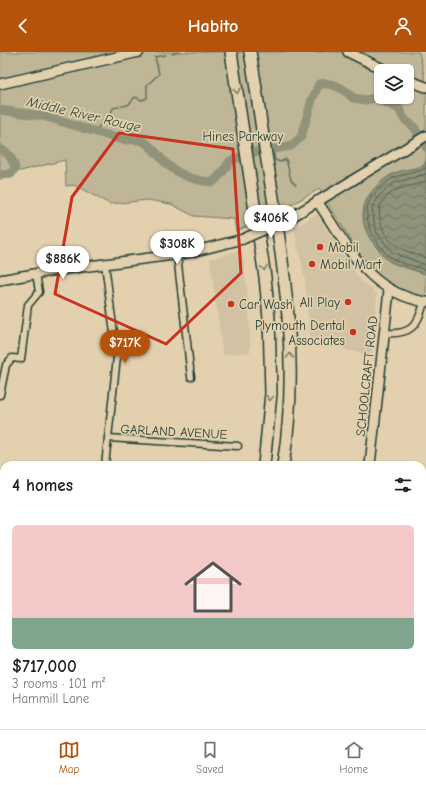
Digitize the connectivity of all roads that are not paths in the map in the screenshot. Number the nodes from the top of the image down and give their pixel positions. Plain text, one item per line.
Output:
1 (140, 52) edge
2 (231, 52) edge
3 (250, 52) edge
4 (348, 52) edge
5 (374, 64) edge
6 (414, 83) edge
7 (0, 84) edge
8 (426, 87) edge
9 (426, 136) edge
10 (318, 201) junction
11 (177, 255) junction
12 (105, 264) junction
13 (36, 273) junction
14 (0, 280) edge
15 (389, 290) junction
16 (425, 302) edge
17 (384, 333) junction
18 (191, 377) dead end
19 (0, 395) edge
20 (108, 438) junction
21 (238, 446) dead end
22 (105, 461) edge
23 (264, 461) edge
24 (283, 461) edge
25 (370, 461) edge

1 - 7 street
2 -> 23 highway
24 -> 3 highway
4 - 5 street
6 - 8 street
9 - 10 street
10 - 11 street, bridge
10 - 15 street
11 - 12 street
11 - 18 street
12 - 13 street
12 - 20 street
13 - 14 street
13 - 19 street
15 - 16 street
15 - 17 street, SCHOOLCRAFT ROAD
16 - 17 street
17 - 25 street, SCHOOLCRAFT ROAD
20 - 21 street, GARLAND AVENUE
20 - 22 street

